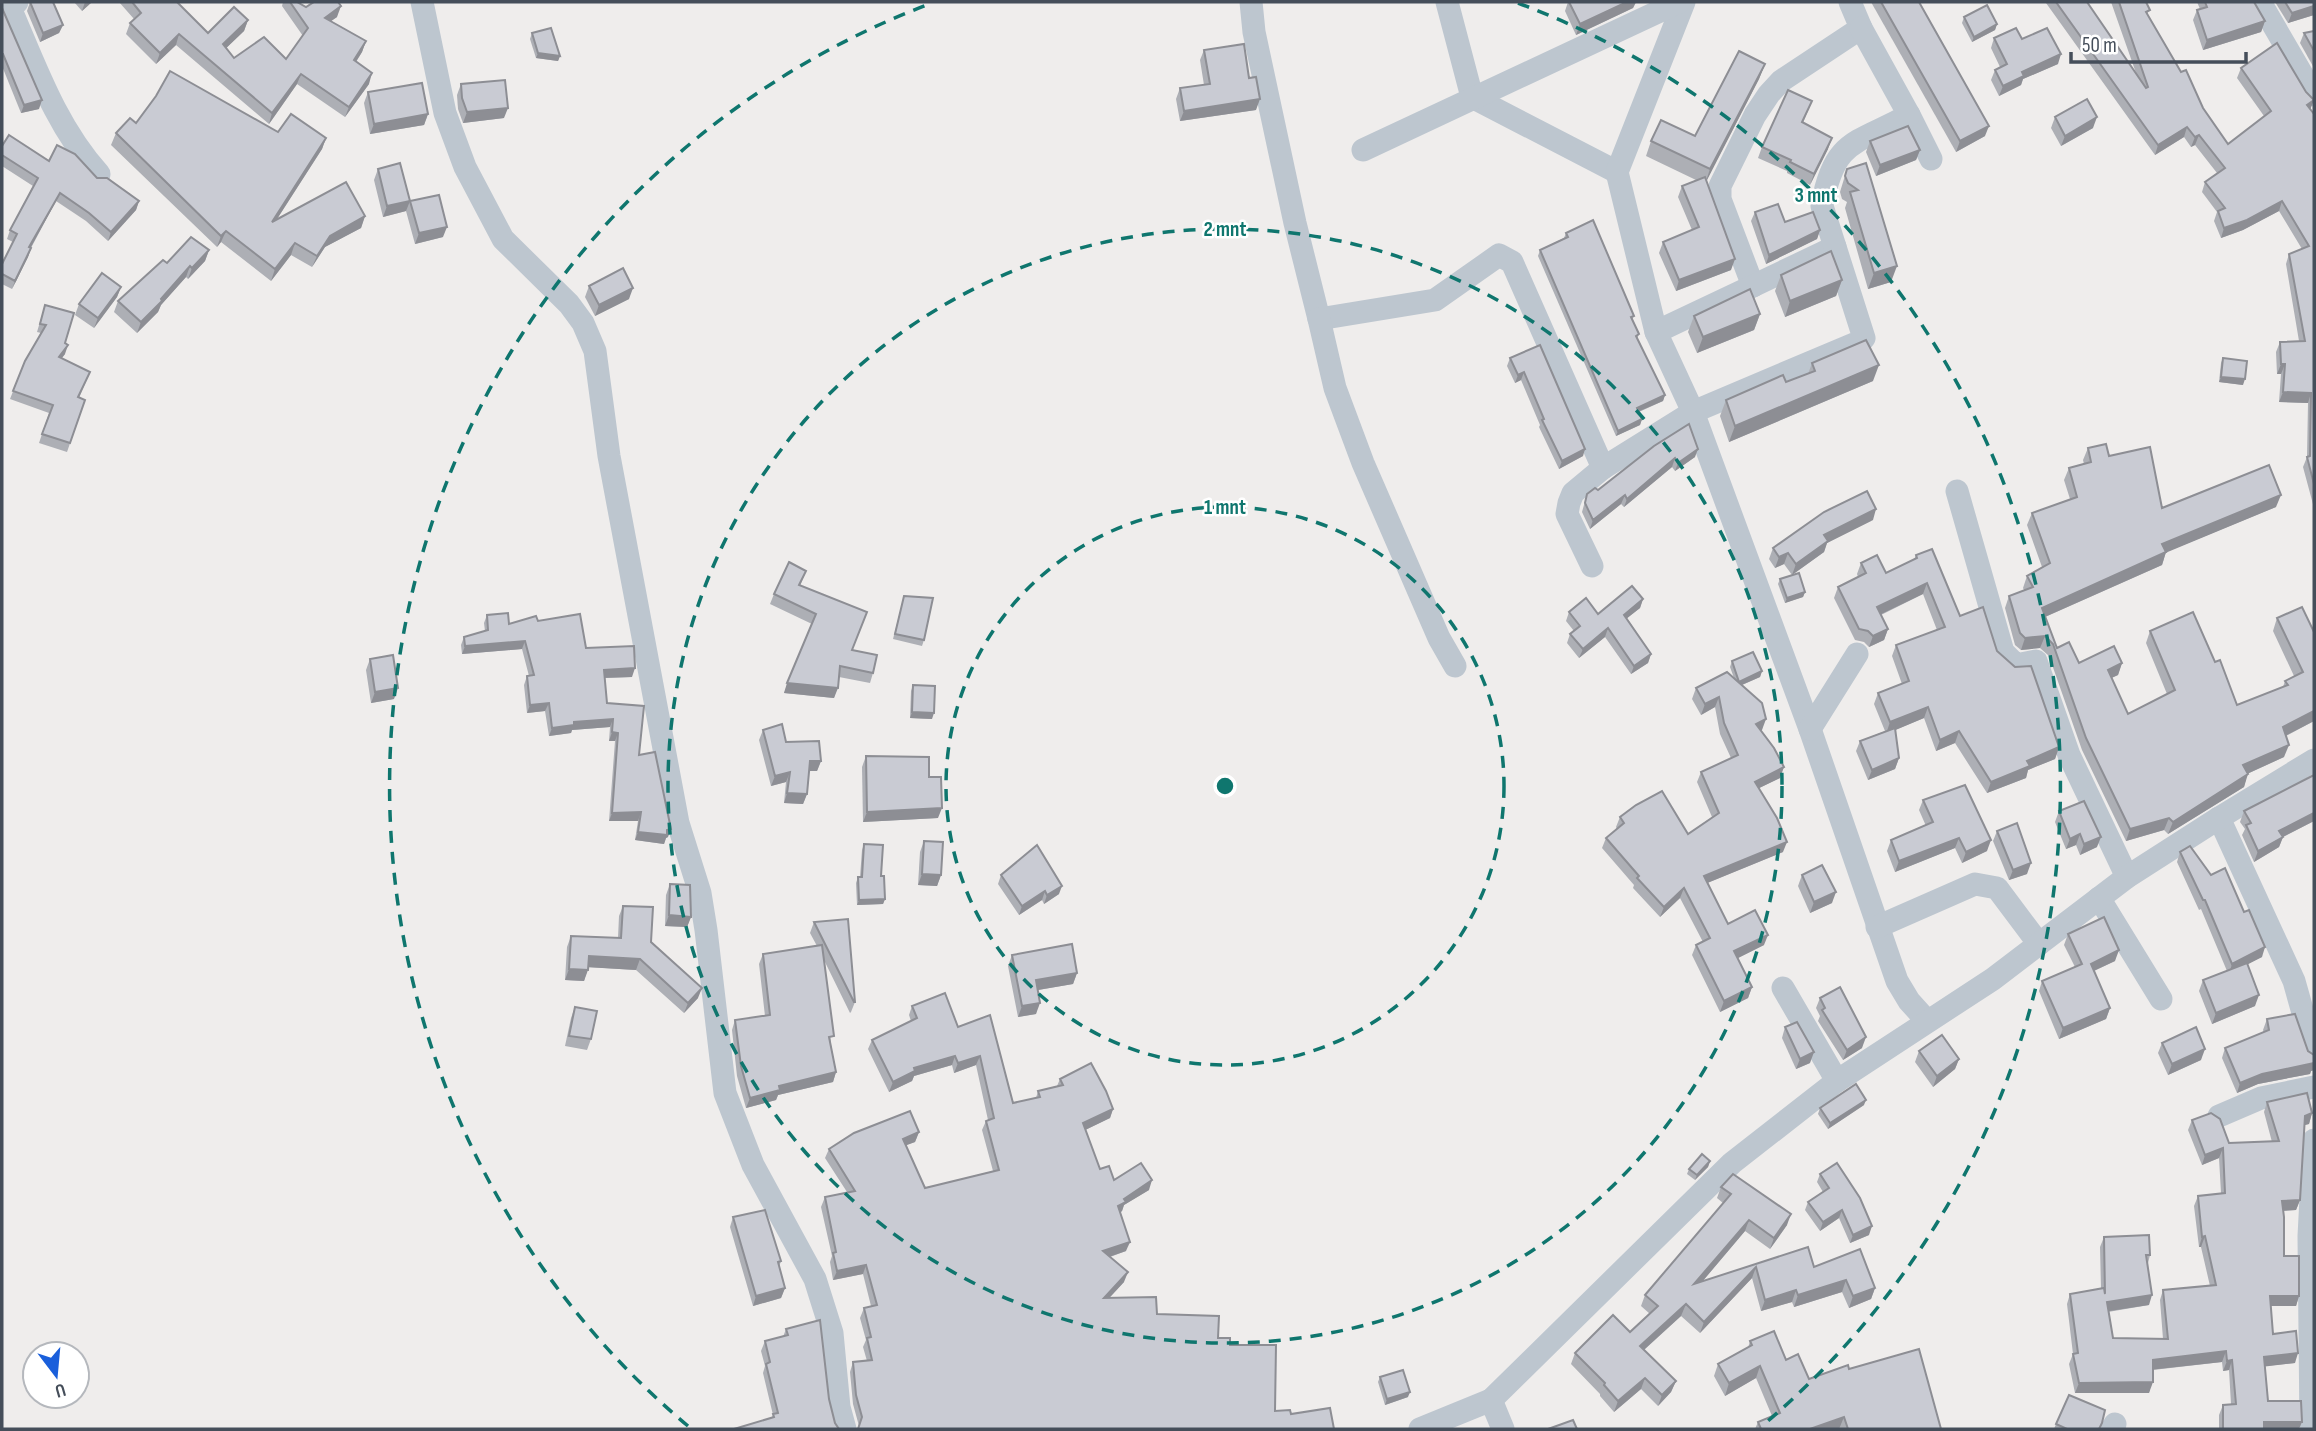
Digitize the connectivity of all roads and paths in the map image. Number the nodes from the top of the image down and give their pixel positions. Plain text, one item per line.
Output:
1 (17, 2) edge
2 (422, 2) edge
3 (1251, 2) edge
4 (1447, 2) edge
5 (1681, 2) edge
6 (1850, 2) edge
7 (2260, 2) edge
8 (1861, 28) junction
9 (2314, 95) edge
10 (1472, 97) junction
11 (1909, 115) junction
12 (1363, 150) dead end
13 (1931, 159) dead end
14 (1617, 172) junction
15 (99, 174) dead end
16 (1835, 247) junction
17 (1753, 286) junction
18 (1319, 319) junction
19 (1656, 332) junction
20 (1693, 412) junction
21 (1603, 468) junction
22 (1957, 491) dead end
23 (1592, 566) dead end
24 (1857, 654) dead end
25 (1455, 666) dead end
26 (1810, 729) junction
27 (2314, 760) edge
28 (2218, 818) junction
29 (2127, 877) junction
30 (2099, 898) junction
31 (1877, 927) junction
32 (2039, 944) junction
33 (1783, 988) dead end
34 (2161, 999) dead end
35 (1927, 1021) junction
36 (2314, 1052) edge
37 (1837, 1081) junction
38 (2314, 1087) edge
39 (2219, 1116) edge
40 (2314, 1140) edge
41 (1491, 1400) junction
42 (845, 1429) edge
43 (1420, 1429) edge
44 (1503, 1429) edge
45 (2311, 1429) edge

1 - 15 street
2 - 42 street
3 - 18 street
4 - 10 street
5 - 10 street
5 - 14 street
6 - 8 street
7 - 9 street
8 - 11 street
8 - 17 street
10 - 12 street
10 - 14 street
11 - 13 street
11 - 16 street
14 - 19 street
16 - 17 street
16 - 20 street
17 - 19 street
18 - 21 street
18 - 25 street
19 - 20 street
20 - 21 street
20 - 26 street
21 - 23 street
22 - 29 street
24 - 26 street
26 - 31 street
27 - 28 street
28 - 29 street
28 - 36 street
29 - 30 street
30 - 32 street
30 - 34 street
31 - 32 street
31 - 35 street
32 - 35 street
33 - 37 street
35 - 37 street
37 - 41 street
38 - 39 street
40 - 45 street
41 - 43 street
41 - 44 street

